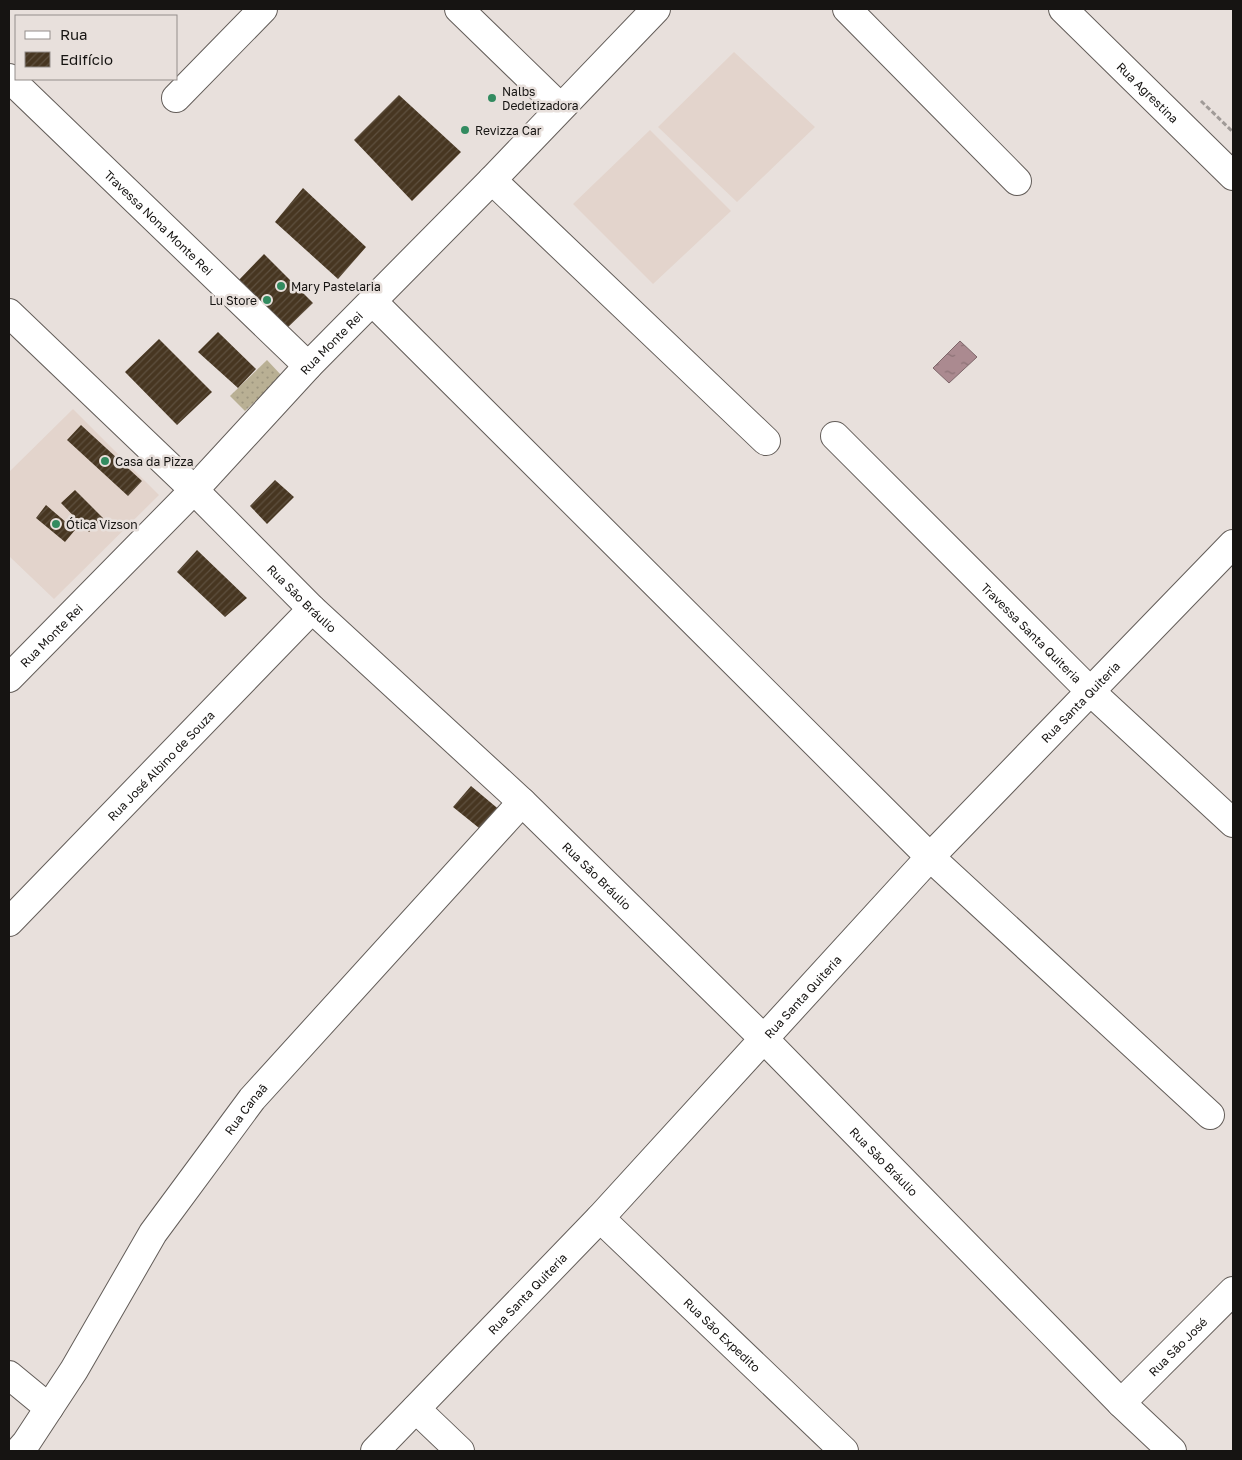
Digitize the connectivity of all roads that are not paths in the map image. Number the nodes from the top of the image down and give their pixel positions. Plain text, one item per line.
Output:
1 (262, 9) edge
2 (458, 9) edge
3 (656, 9) edge
4 (847, 9) edge
5 (1062, 9) edge
6 (9, 78) edge
7 (176, 98) dead end
8 (560, 107) junction
9 (1233, 176) edge
10 (492, 180) junction
11 (1017, 181) dead end
12 (373, 302) junction
13 (9, 313) edge
14 (308, 366) junction
15 (835, 436) dead end
16 (766, 442) dead end
17 (194, 490) junction
18 (1233, 544) edge
19 (312, 609) junction
20 (9, 678) edge
21 (1090, 691) junction
22 (522, 802) junction
23 (1233, 823) edge
24 (930, 857) junction
25 (9, 922) edge
26 (764, 1038) junction
27 (1210, 1115) dead end
28 (600, 1218) junction
29 (1233, 1291) edge
30 (9, 1375) edge
31 (1121, 1403) junction
32 (49, 1408) junction
33 (416, 1409) junction
34 (19, 1451) edge
35 (375, 1451) edge
36 (460, 1451) edge
37 (844, 1451) edge
38 (1172, 1451) edge

1 - 7 street
2 - 8 street
3 - 8 street, Rua Monte Rei
4 - 11 street
5 - 9 street, Rua Agrestina
6 - 14 street, Travessa Nona Monte Rei
8 - 10 street, Rua Monte Rei
10 - 12 street, Rua Monte Rei
10 - 16 street
12 - 14 street, Rua Monte Rei
12 - 24 street
13 - 17 street, Rua São Bráulio
14 - 17 street, Rua Monte Rei
15 - 21 street, Travessa Santa Quiteria
17 - 19 street, Rua São Bráulio
17 - 20 street, Rua Monte Rei
18 - 21 street, Rua Santa Quiteria
19 - 22 street, Rua São Bráulio
19 - 25 street, Rua José Albino de Souza
21 - 23 street, Travessa Santa Quiteria
21 - 24 street, Rua Santa Quiteria
22 - 26 street, Rua São Bráulio
22 - 32 street, Rua Canaã
24 - 26 street, Rua Santa Quiteria
24 - 27 street
26 - 28 street, Rua Santa Quiteria
26 - 31 street, Rua São Bráulio
28 - 33 street, Rua Santa Quiteria
28 - 37 street, Rua São Expedito
29 - 31 street, Rua São José
30 - 32 street
31 - 38 street, Rua São Bráulio
32 - 34 street, Rua Canaã
33 - 35 street, Rua Santa Quiteria
33 - 36 street

